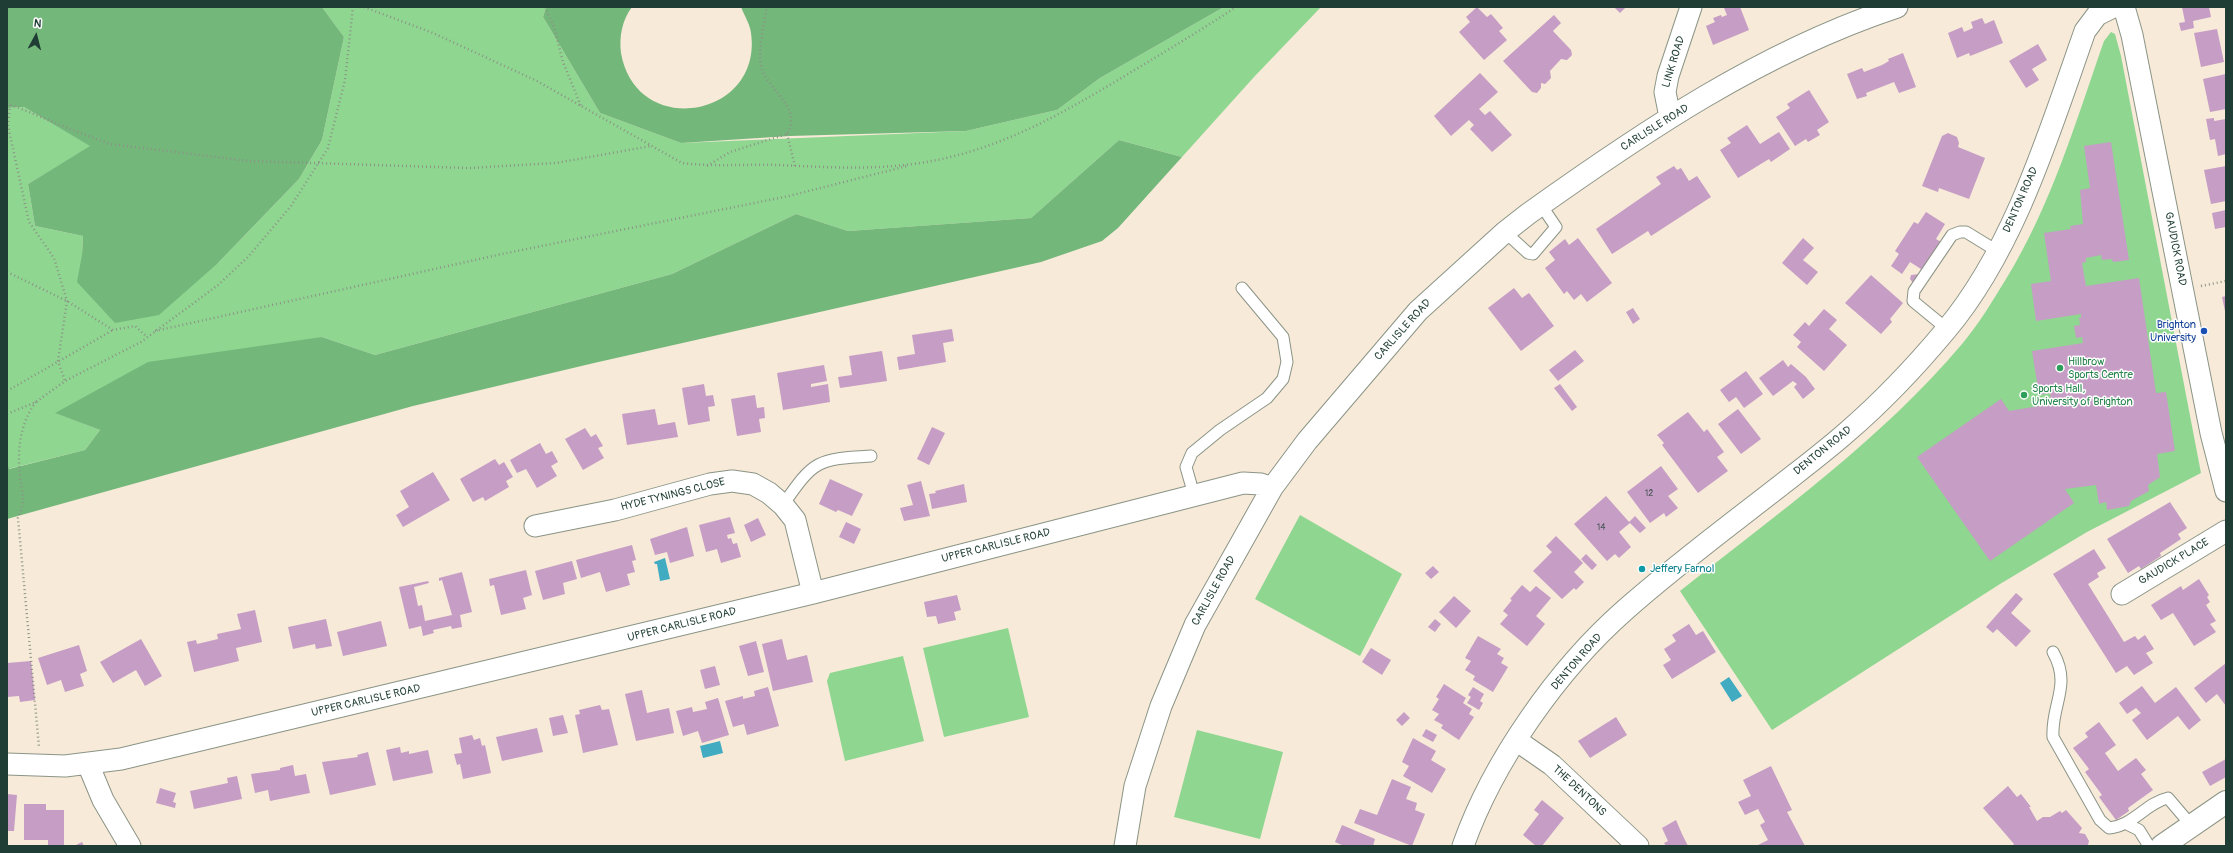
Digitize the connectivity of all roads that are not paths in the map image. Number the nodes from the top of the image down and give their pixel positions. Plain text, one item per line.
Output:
1 (1691, 7) edge
2 (1897, 7) edge
3 (2113, 7) edge
4 (2124, 7) edge
5 (1670, 117) junction
6 (1541, 205) junction
7 (1505, 232) junction
8 (1997, 251) junction
9 (1242, 288) dead end
10 (1947, 328) junction
11 (2218, 431) edge
12 (871, 456) dead end
13 (1272, 488) junction
14 (2226, 492) edge
15 (1194, 495) junction
16 (783, 505) junction
17 (535, 526) dead end
18 (2226, 531) edge
19 (813, 593) junction
20 (2122, 594) dead end
21 (2053, 652) dead end
22 (1516, 740) junction
23 (7, 764) edge
24 (88, 764) junction
25 (2226, 802) edge
26 (2127, 824) junction
27 (2191, 825) junction
28 (130, 846) edge
29 (1125, 846) edge
30 (1462, 846) edge
31 (1638, 846) edge
32 (2149, 846) edge
33 (2162, 846) edge

1 - 5 street, LINK ROAD
2 - 5 street, CARLISLE ROAD
3 - 8 street, DENTON ROAD
4 - 11 street, GAUDICK ROAD
5 - 6 street, CARLISLE ROAD
6 - 7 street, CARLISLE ROAD
6 - 7 lane
7 - 13 street, CARLISLE ROAD
8 - 10 street, DENTON ROAD
8 - 10 lane
9 - 15 lane
10 - 22 street, DENTON ROAD
11 - 14 street, GAUDICK ROAD
12 - 16 lane
13 - 15 street, UPPER CARLISLE ROAD
13 - 29 street, CARLISLE ROAD
15 - 19 street, UPPER CARLISLE ROAD
16 - 17 street, HYDE TYNINGS CLOSE
16 - 19 street, HYDE TYNINGS CLOSE
18 - 20 street, GAUDICK PLACE
19 - 24 street, UPPER CARLISLE ROAD
21 - 26 lane
22 - 30 street, DENTON ROAD
22 - 31 street, THE DENTONS
23 - 24 street, UPPER CARLISLE ROAD
24 - 28 street
25 - 27 street
26 - 27 lane
26 - 32 lane
27 - 33 street

